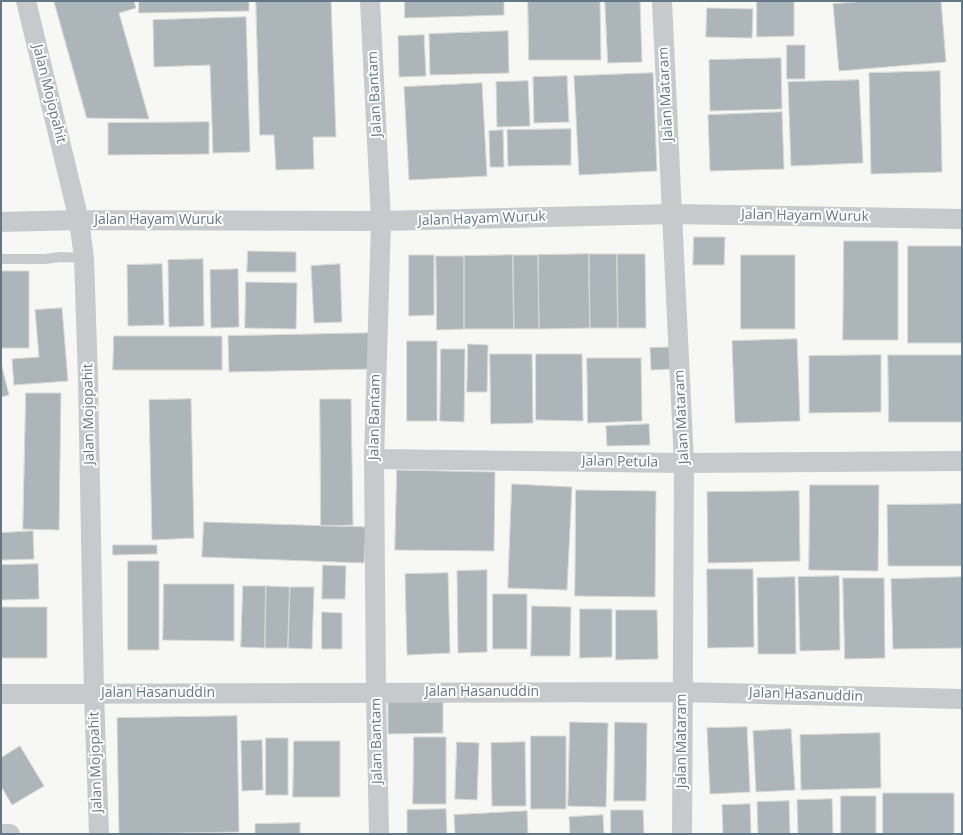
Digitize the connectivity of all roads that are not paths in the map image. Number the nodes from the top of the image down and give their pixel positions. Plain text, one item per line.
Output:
1 (26, 1) edge
2 (370, 1) edge
3 (662, 1) edge
4 (672, 214) junction
5 (962, 219) edge
6 (79, 220) junction
7 (381, 221) junction
8 (1, 222) edge
9 (84, 258) junction
10 (1, 260) edge
11 (374, 459) junction
12 (962, 461) edge
13 (684, 463) junction
14 (682, 692) junction
15 (94, 693) junction
16 (376, 693) junction
17 (1, 694) edge
18 (962, 699) edge
19 (1, 834) edge
20 (10, 834) edge
21 (99, 834) edge
22 (379, 834) edge
23 (682, 834) edge

1 - 6 street, Jalan Mojopahit
2 - 7 street, Jalan Bantam
3 - 4 street, Jalan Mataram
4 - 5 street, Jalan Hayam Wuruk
4 - 7 street, Jalan Hayam Wuruk
4 - 13 street, Jalan Mataram
6 - 7 street, Jalan Hayam Wuruk
6 - 8 street, Jalan Hayam Wuruk
6 - 9 street, Jalan Mojopahit
7 - 11 street, Jalan Bantam
9 - 10 lane
9 - 15 street, Jalan Mojopahit
11 - 13 street, Jalan Petula
11 - 16 street, Jalan Bantam
12 - 13 street, Jalan Petula
13 - 14 street, Jalan Mataram
14 - 16 street, Jalan Hasanuddin
14 - 18 street, Jalan Hasanuddin
14 - 23 street, Jalan Mataram
15 - 16 street, Jalan Hasanuddin
15 - 17 street, Jalan Hasanuddin
15 - 21 street, Jalan Mojopahit
16 - 22 street, Jalan Bantam
19 - 20 street

